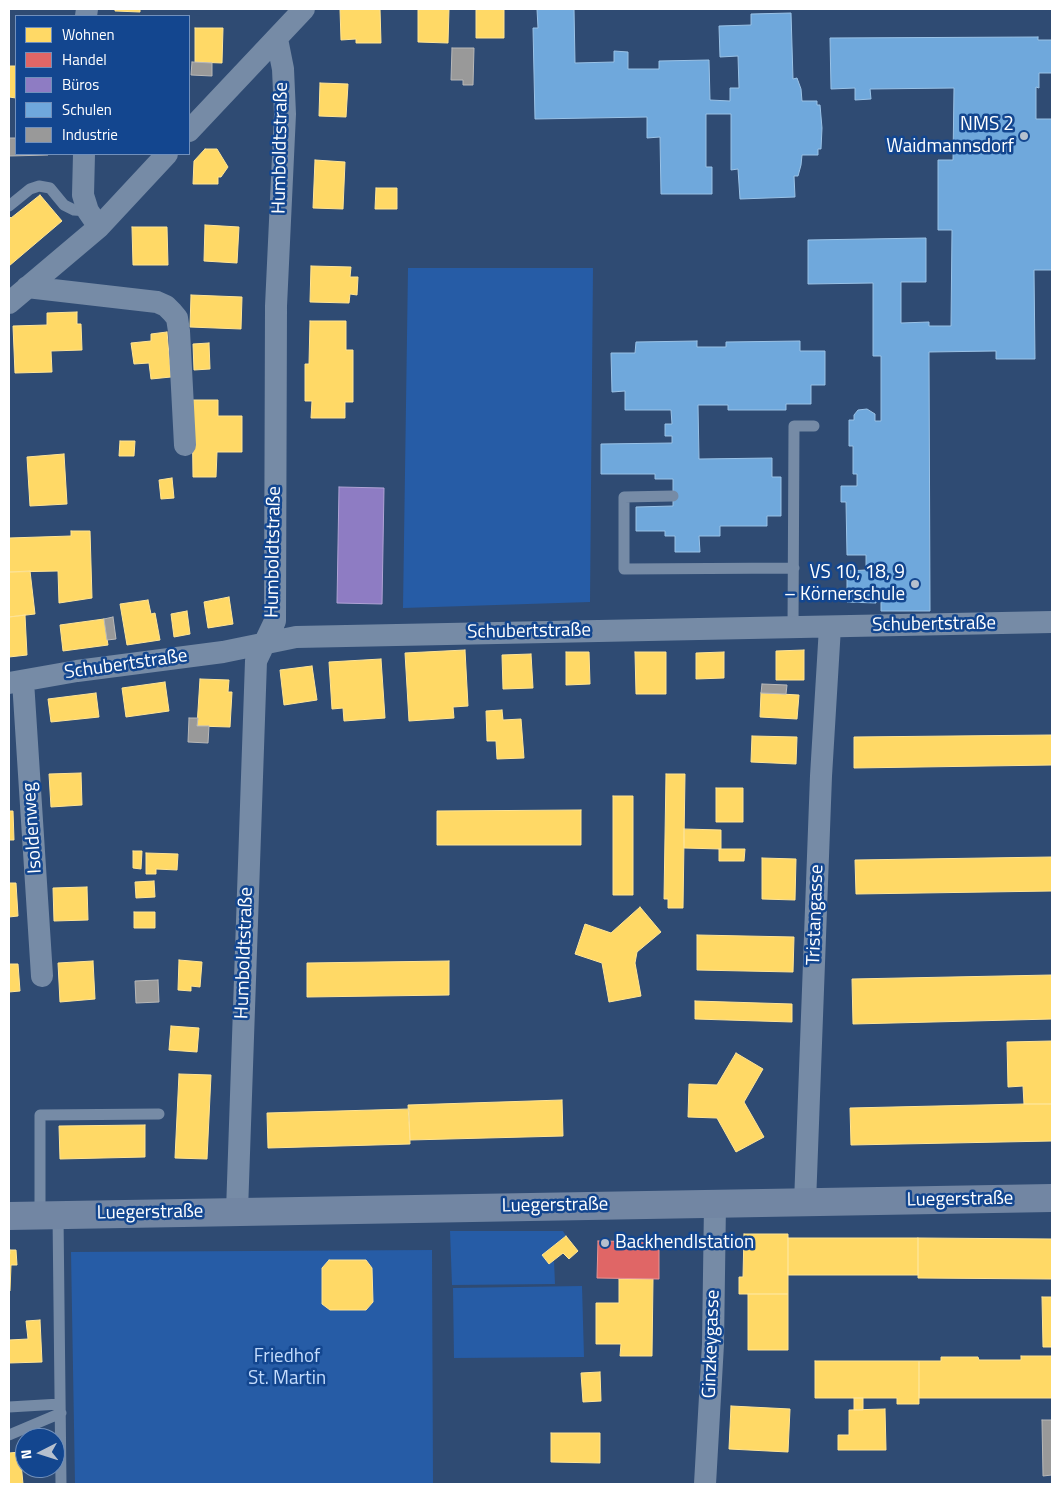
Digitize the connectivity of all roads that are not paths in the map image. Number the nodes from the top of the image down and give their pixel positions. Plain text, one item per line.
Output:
1 (304, 9) edge
2 (277, 39) junction
3 (190, 131) edge
4 (84, 155) edge
5 (166, 155) edge
6 (9, 206) edge
7 (93, 219) junction
8 (27, 287) junction
9 (9, 303) edge
10 (814, 426) dead end
11 (185, 445) dead end
12 (673, 496) dead end
13 (794, 568) junction
14 (1052, 622) edge
15 (830, 627) junction
16 (793, 628) junction
17 (264, 642) junction
18 (16, 682) edge
19 (42, 976) dead end
20 (159, 1114) dead end
21 (1052, 1198) edge
22 (805, 1203) junction
23 (715, 1204) junction
24 (236, 1212) junction
25 (49, 1215) junction
26 (9, 1216) edge
27 (9, 1407) edge
28 (61, 1408) junction
29 (35, 1424) junction
30 (9, 1426) edge
31 (9, 1435) edge
32 (61, 1484) edge
33 (705, 1484) edge

1 - 2 street
2 - 3 street
2 - 17 street, Humboldtstraße
4 - 7 street
5 - 7 street
6 - 7 lane
7 - 8 street
8 - 9 street
8 - 11 street
10 - 13 lane
12 - 13 lane
13 - 16 lane
14 - 15 street, Schubertstraße
15 - 16 street, Schubertstraße
15 - 22 street, Tristangasse
16 - 17 street, Schubertstraße
17 - 18 street, Schubertstraße
17 - 24 street, Humboldtstraße
18 - 19 street, Isoldenweg
20 - 25 lane
21 - 22 street, Luegerstraße
22 - 23 street, Luegerstraße
23 - 24 street, Luegerstraße
23 - 33 street, Ginzkeygasse
24 - 25 street, Luegerstraße
25 - 26 street, Luegerstraße
25 - 28 lane
27 - 28 lane
28 - 29 lane
28 - 32 lane
29 - 30 lane
29 - 31 lane

